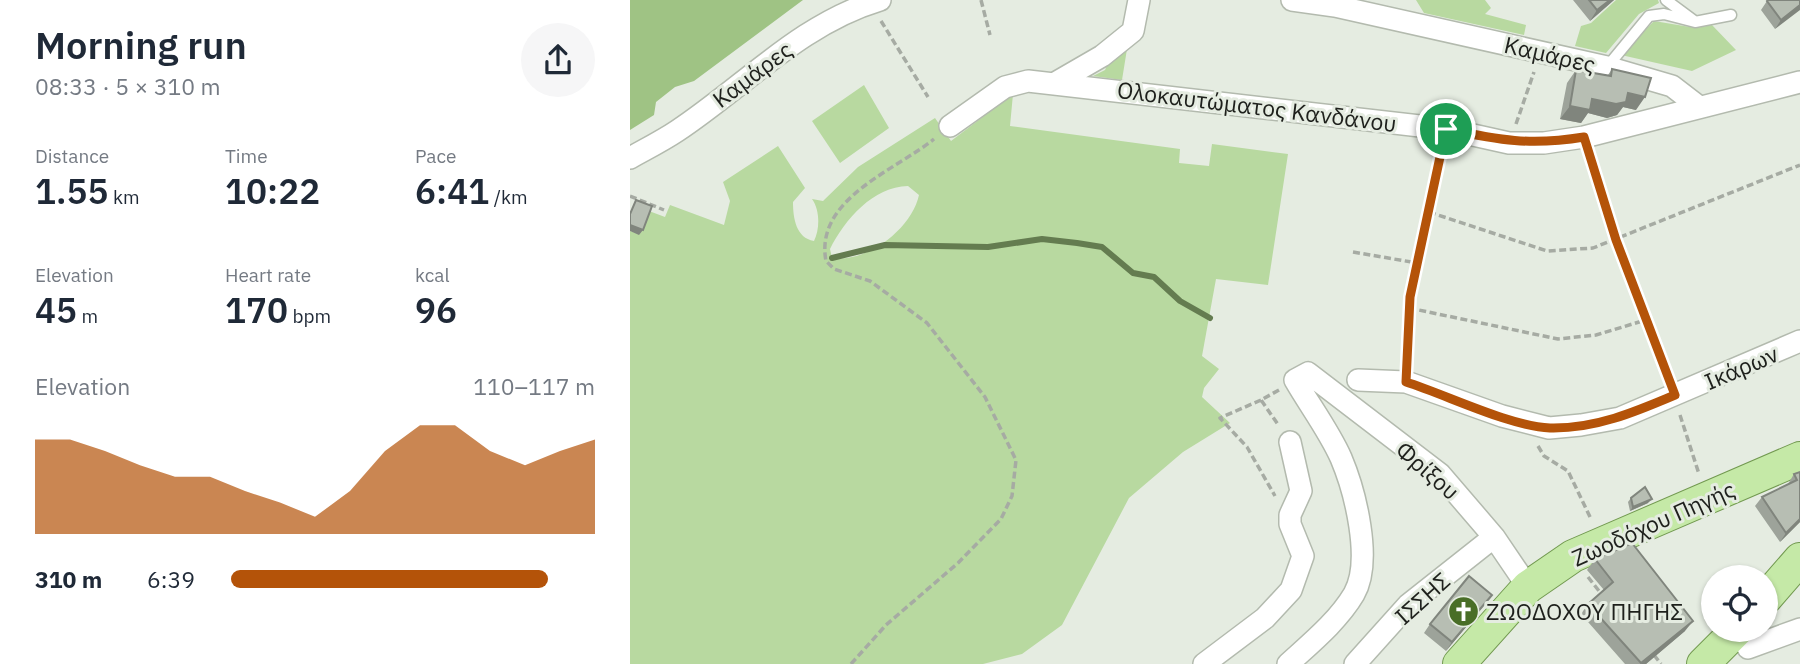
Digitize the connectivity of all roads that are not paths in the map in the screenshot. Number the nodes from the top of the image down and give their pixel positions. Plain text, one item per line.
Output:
1 (1139, 0) edge
2 (1292, 0) edge
3 (1666, 0) edge
4 (1341, 3) edge
5 (879, 8) edge
6 (1731, 15) dead end
7 (1695, 22) junction
8 (1607, 67) junction
9 (1057, 82) junction
10 (1800, 82) edge
11 (1698, 106) junction
12 (950, 126) road end
13 (630, 158) edge
14 (1800, 341) edge
15 (1358, 380) dead end
16 (1290, 442) road end
17 (1800, 458) edge
18 (1494, 537) junction
19 (1800, 559) edge
20 (1778, 584) edge
21 (1528, 587) junction
22 (1800, 629) edge
23 (1745, 643) edge
24 (1204, 664) edge
25 (1288, 664) edge
26 (1355, 664) edge
27 (1459, 664) edge
28 (1703, 664) edge

1 - 9 street
2 - 4 street, Καμάρες
3 - 7 lane
4 - 8 street, Καμάρες
5 - 13 street, Καμάρες
6 - 7 lane
7 - 8 lane
8 - 11 street, Καμάρες
9 - 11 street, Ολοκαυτώματος Κανδάνου
9 - 12 street, Ολοκαυτώματος Κανδάνου
10 - 11 street
14 - 15 street, Ικάρων
16 - 24 street
17 - 21 main road, Ζωοδόχου Πηγής
18 - 21 street, Φρίξου
18 - 25 street, Φρίξου
18 - 26 street, ΙΣΣΗΣ
19 - 20 main road
21 - 27 main road, Ζωοδόχου Πηγής
22 - 23 street
23 - 28 main road

